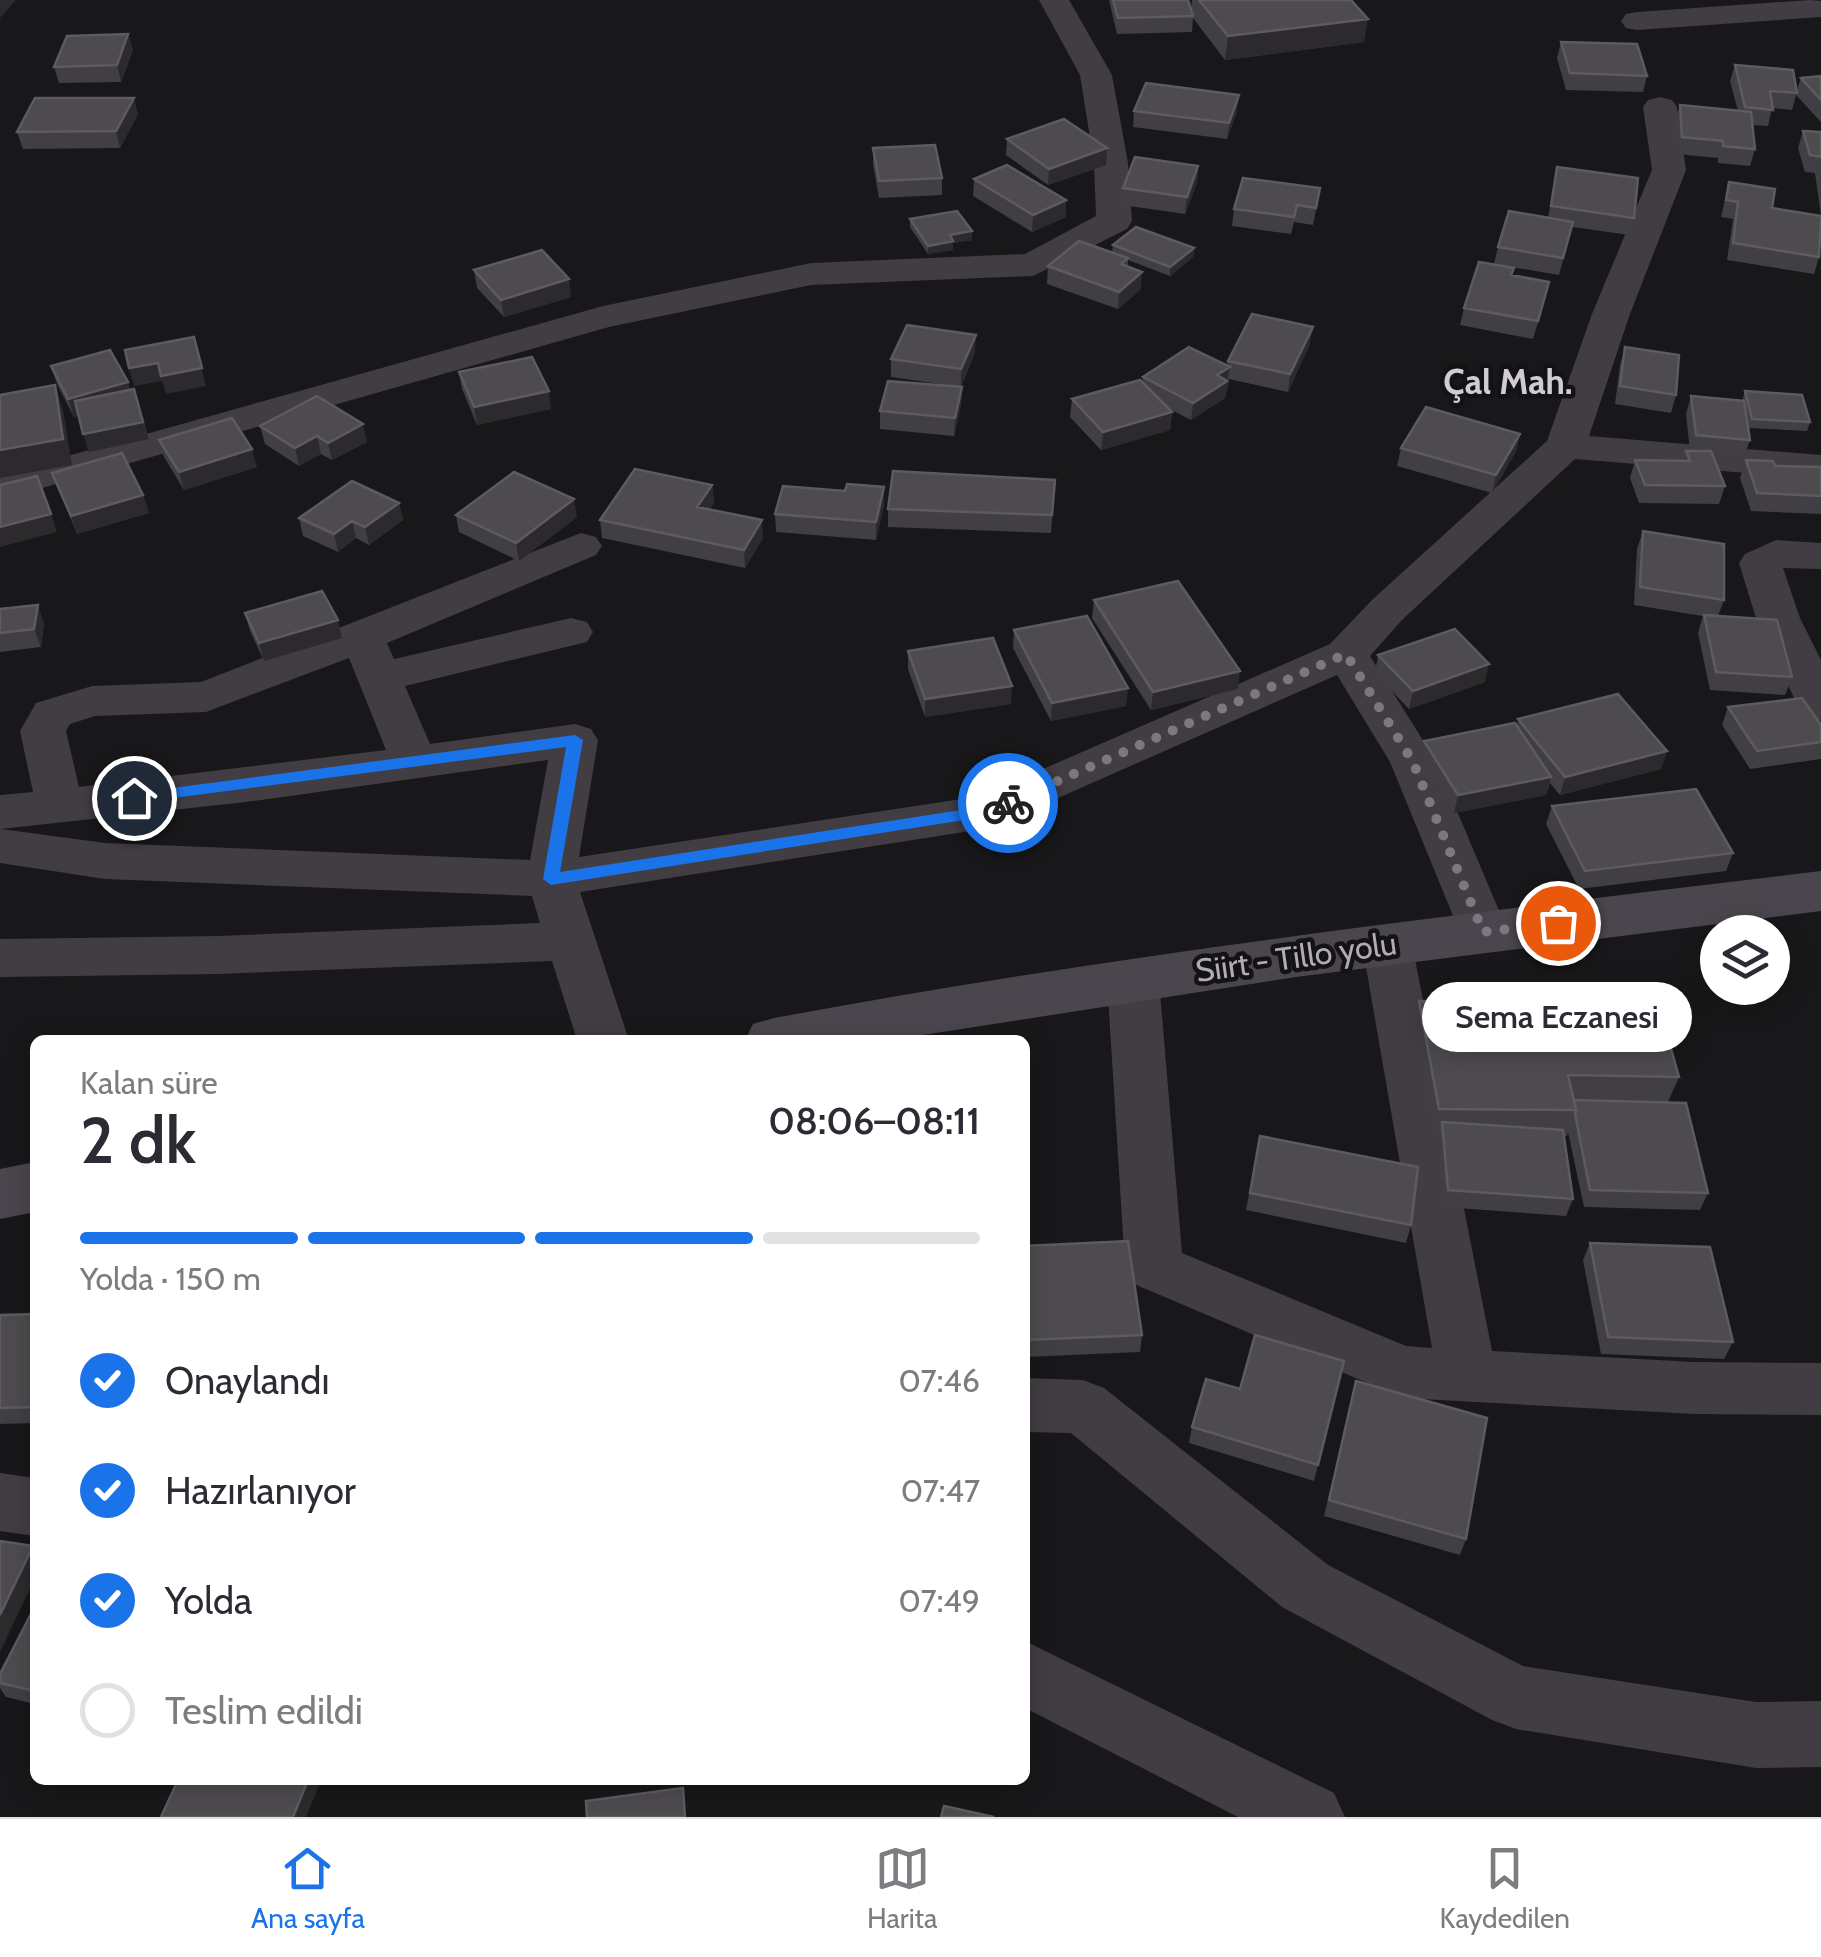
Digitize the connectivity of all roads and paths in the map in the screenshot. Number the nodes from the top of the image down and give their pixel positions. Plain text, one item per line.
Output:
1 (1054, 0) edge
2 (1815, 9) edge
3 (1638, 22) dead end
4 (1660, 107) dead end
5 (1565, 446) junction
6 (1821, 467) edge
7 (0, 488) edge
8 (581, 546) dead end
9 (1821, 556) edge
10 (570, 632) dead end
11 (362, 636) junction
12 (1346, 654) junction
13 (379, 677) junction
14 (1821, 706) edge
15 (414, 763) junction
16 (60, 806) junction
17 (0, 812) edge
18 (0, 846) edge
19 (551, 879) junction
20 (1821, 892) edge
21 (1483, 932) junction
22 (572, 940) junction
23 (1388, 944) junction
24 (0, 958) edge
25 (1133, 980) junction
26 (601, 1035) edge
27 (800, 1035) edge
28 (30, 1188) edge
29 (0, 1194) edge
30 (1466, 1376) junction
31 (1821, 1389) edge
32 (1030, 1405) edge
33 (0, 1502) edge
34 (30, 1506) edge
35 (1030, 1676) edge
36 (1821, 1734) edge
37 (1310, 1817) edge

1 - 7 street
2 - 3 street
4 - 5 street
5 - 6 street
5 - 12 street
8 - 11 street
9 - 14 street
10 - 13 street
11 - 13 street
11 - 16 street
12 - 19 street
12 - 21 street
13 - 15 street
15 - 16 street
15 - 19 street
16 - 17 street
18 - 19 street
19 - 22 street
20 - 21 main road, Siirt - Tillo yolu
21 - 23 main road, Siirt - Tillo yolu
22 - 24 street
22 - 26 street
23 - 25 main road, Siirt - Tillo yolu
23 - 30 street
25 - 27 main road, Siirt - Tillo yolu
25 - 30 street
28 - 29 main road
30 - 31 street
32 - 36 street
33 - 34 street
35 - 37 street

